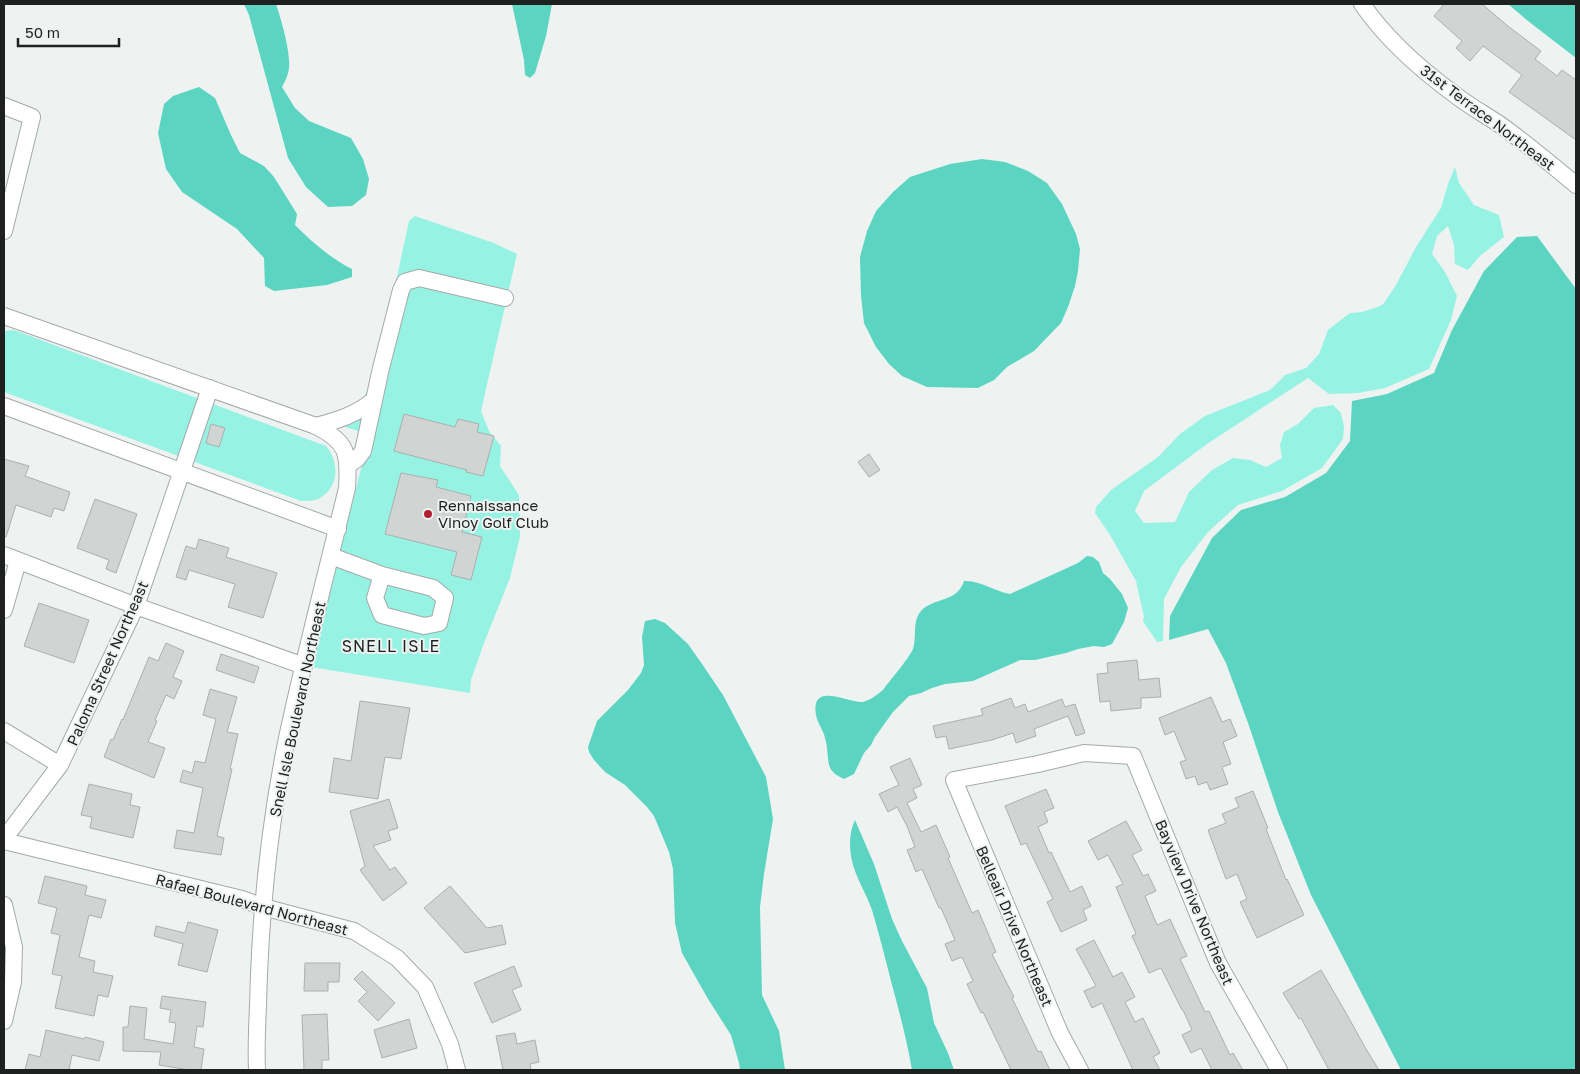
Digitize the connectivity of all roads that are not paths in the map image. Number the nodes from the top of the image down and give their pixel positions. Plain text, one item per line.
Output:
1 (1362, 4) edge
2 (4, 106) edge
3 (1576, 185) edge
4 (4, 232) edge
5 (505, 298) dead end
6 (4, 316) edge
7 (210, 388) junction
8 (374, 400) junction
9 (4, 406) edge
10 (316, 426) junction
11 (348, 465) junction
12 (182, 472) junction
13 (338, 529) junction
14 (331, 556) junction
15 (11, 558) edge
16 (382, 575) dead end
17 (136, 606) junction
18 (4, 610) edge
19 (304, 666) junction
20 (4, 731) edge
21 (1133, 756) joint
22 (60, 765) junction
23 (4, 840) edge
24 (4, 905) edge
25 (263, 907) junction
26 (4, 1021) edge
27 (257, 1070) edge
28 (456, 1070) edge
29 (1080, 1070) edge
30 (1279, 1070) edge

1 - 3 street, 31st Terrace Northeast
2 - 4 street
5 - 8 street
6 - 7 street, Snell Isle Boulevard Northeast
7 - 10 street, Snell Isle Boulevard Northeast
7 - 12 street, Paloma Street Northeast
8 - 10 street
8 - 11 street
9 - 12 street
10 - 11 street, Snell Isle Boulevard Northeast
11 - 13 street, Snell Isle Boulevard Northeast
12 - 13 street
12 - 17 street, Paloma Street Northeast
13 - 14 street, Snell Isle Boulevard Northeast
14 - 16 street
14 - 19 street, Snell Isle Boulevard Northeast
15 - 17 street
15 - 18 street
17 - 19 street
17 - 22 street, Paloma Street Northeast
19 - 25 street, Snell Isle Boulevard Northeast
20 - 22 street
21 - 29 street, Belleair Drive Northeast
21 - 30 street, Bayview Drive Northeast
22 - 23 street, Paloma Street Northeast
23 - 25 street, Rafael Boulevard Northeast
24 - 26 street
25 - 27 street, Snell Isle Boulevard Northeast
25 - 28 street, Rafael Boulevard Northeast

